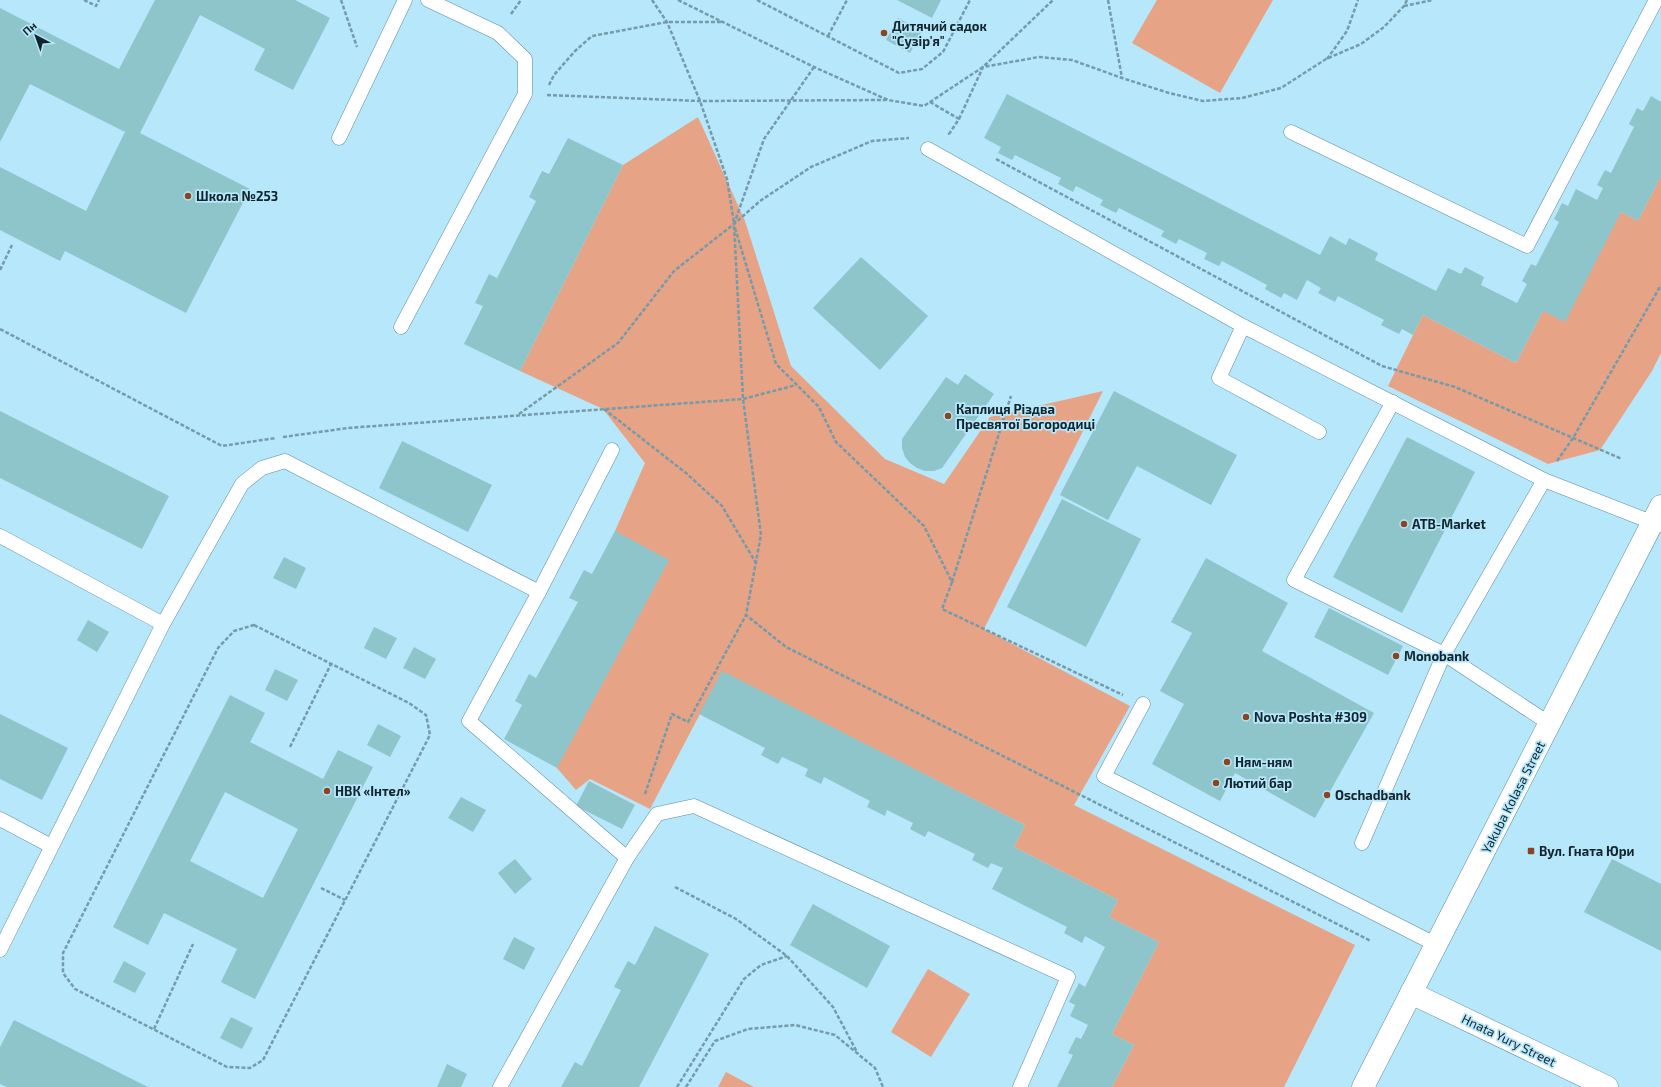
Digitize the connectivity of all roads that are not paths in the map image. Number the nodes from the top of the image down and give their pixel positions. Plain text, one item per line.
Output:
1 (405, 0) edge
2 (428, 0) edge
3 (1656, 0) edge
4 (1291, 132) dead end
5 (339, 138) dead end
6 (928, 149) dead end
7 (1243, 326) junction
8 (401, 327) dead end
9 (1393, 402) junction
10 (1319, 432) dead end
11 (612, 450) dead end
12 (1544, 480) junction
13 (1658, 518) edge
14 (0, 536) edge
15 (539, 592) junction
16 (163, 624) junction
17 (1444, 654) junction
18 (1143, 704) road end
19 (1550, 724) junction
20 (0, 819) edge
21 (1362, 843) dead end
22 (51, 846) junction
23 (627, 858) junction
24 (1437, 945) junction
25 (0, 950) edge
26 (1411, 992) junction
27 (500, 1087) edge
28 (1020, 1087) edge
29 (1363, 1087) edge
30 (1608, 1087) edge

1 - 5 lane
2 - 8 lane
3 - 4 lane
6 - 7 lane
7 - 9 lane
7 - 10 lane
9 - 12 lane
9 - 17 lane
11 - 15 lane
12 - 13 lane
12 - 17 lane
13 - 19 street, Yakuba Kolasa Street
14 - 16 lane
15 - 16 lane
15 - 23 lane
16 - 22 lane
17 - 19 lane
17 - 21 lane
18 - 24 lane
19 - 24 street, Yakuba Kolasa Street
20 - 22 lane
22 - 25 lane
23 - 27 lane
23 - 28 lane
24 - 26 street, Yakuba Kolasa Street
26 - 29 street, Yakuba Kolasa Street
26 - 30 street, Hnata Yury Street

